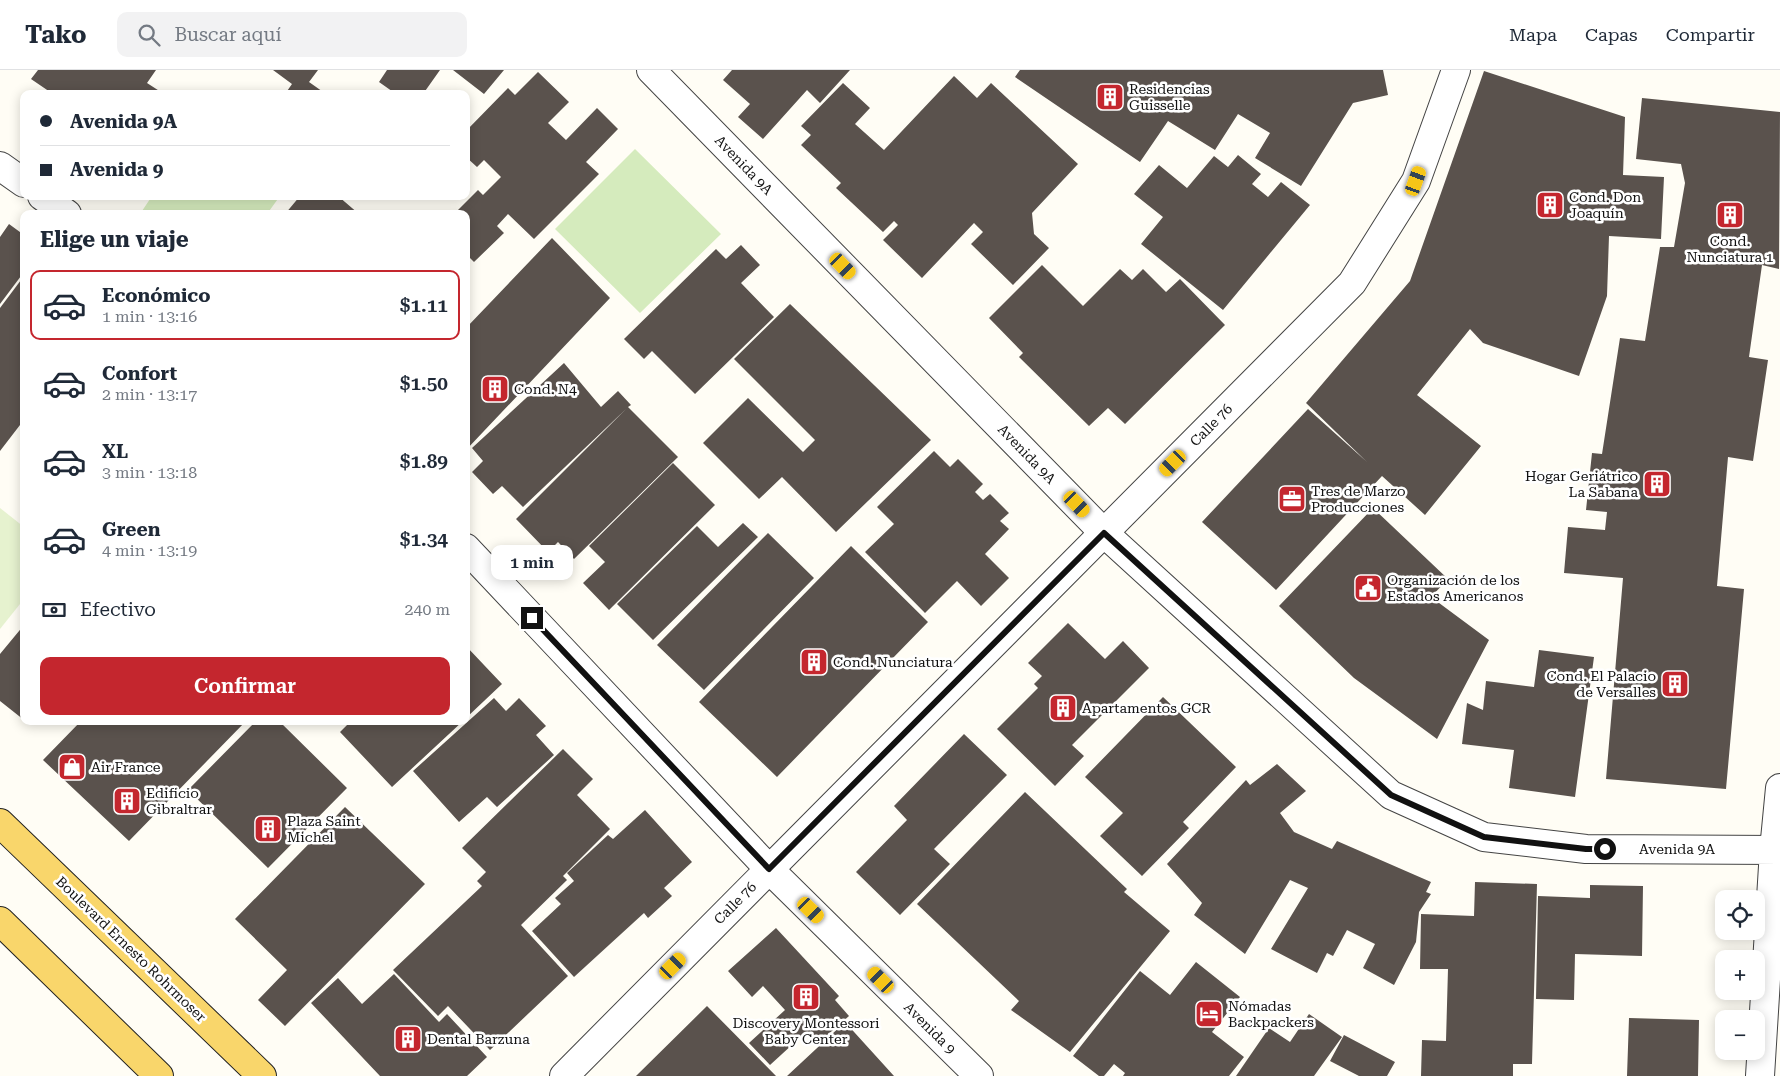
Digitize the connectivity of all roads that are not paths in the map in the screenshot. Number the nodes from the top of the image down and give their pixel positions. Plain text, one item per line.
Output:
1 (651, 70) edge
2 (1456, 70) edge
3 (0, 166) edge
4 (20, 180) edge
5 (48, 200) edge
6 (61, 210) edge
7 (1104, 533) junction
8 (470, 552) edge
9 (1780, 788) edge
10 (0, 823) edge
11 (1777, 850) edge
12 (769, 869) junction
13 (0, 921) edge
14 (159, 1076) edge
15 (262, 1076) edge
16 (564, 1076) edge
17 (979, 1076) edge
18 (1760, 1076) edge

1 - 7 street, Avenida 9A
2 - 7 street, Calle 76
3 - 4 street
5 - 6 street
7 - 11 street, Avenida 9A
7 - 12 street, Calle 76
8 - 12 street, Avenida 9
9 - 11 street
10 - 15 main road, Boulevard Ernesto Rohrmoser
11 - 18 street
12 - 16 street, Calle 76
12 - 17 street, Avenida 9
13 - 14 main road

